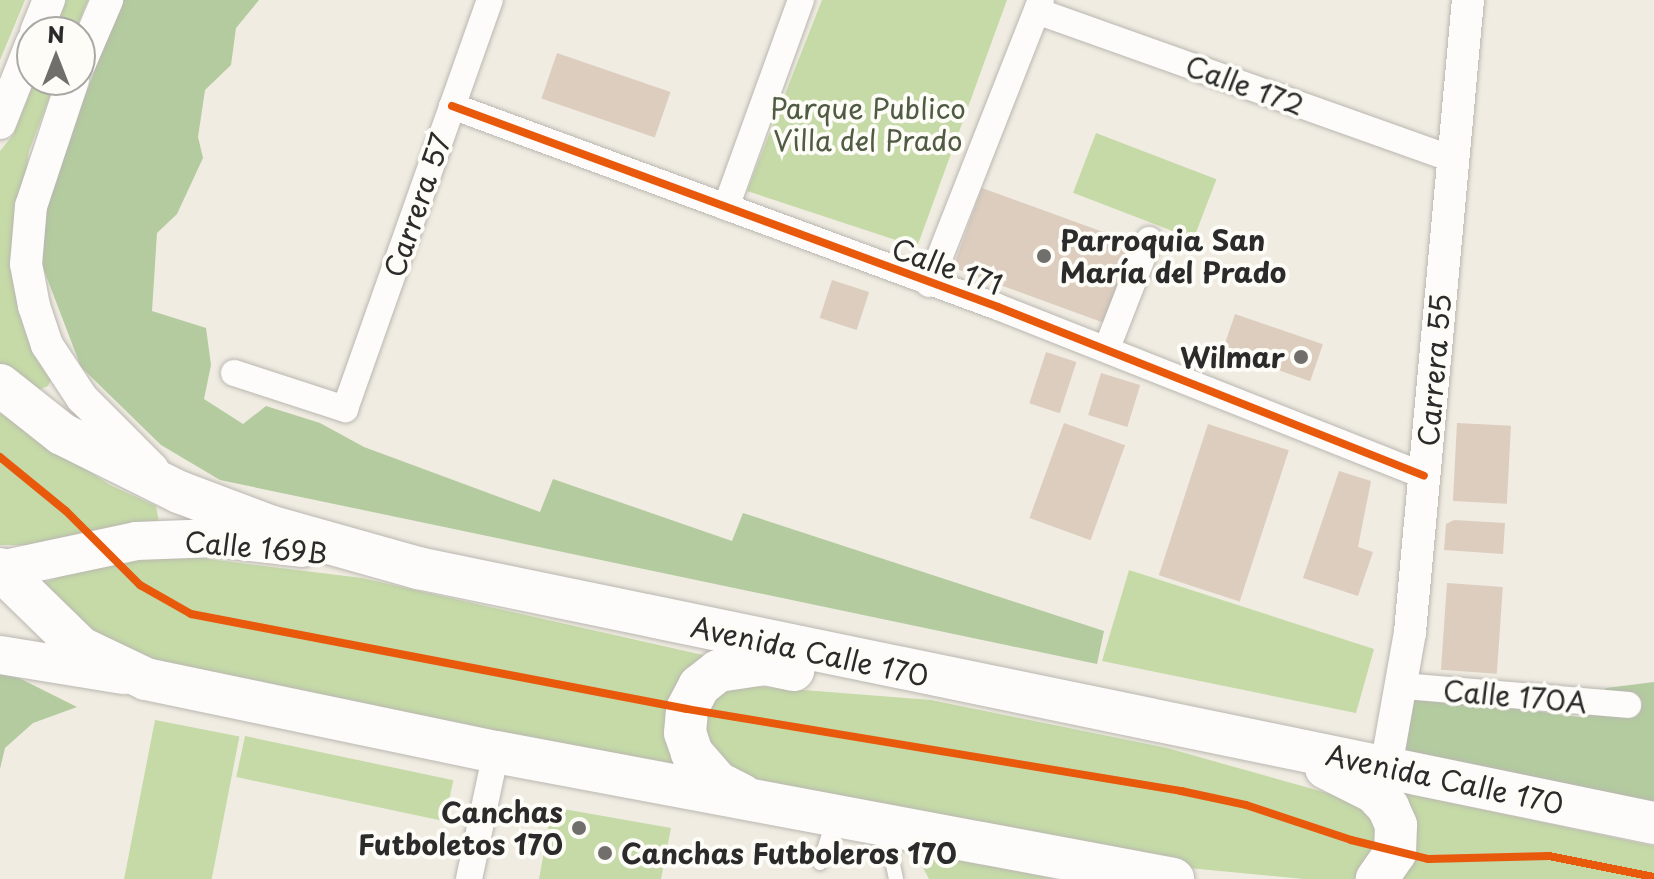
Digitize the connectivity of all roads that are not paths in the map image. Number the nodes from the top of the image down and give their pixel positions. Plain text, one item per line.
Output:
1 (107, 0) edge
2 (490, 0) edge
3 (801, 0) edge
4 (1039, 6) edge
5 (1466, 7) edge
6 (96, 26) edge
7 (16, 82) edge
8 (68, 96) edge
9 (452, 106) junction
10 (0, 123) edge
11 (1453, 159) junction
12 (726, 207) junction
13 (1149, 240) dead end
14 (929, 284) junction
15 (1107, 348) junction
16 (234, 373) dead end
17 (0, 385) edge
18 (1424, 476) junction
19 (179, 492) junction
20 (418, 568) junction
21 (0, 570) edge
22 (0, 655) edge
23 (146, 679) junction
24 (941, 679) junction
25 (1403, 686) junction
26 (1628, 705) dead end
27 (1287, 747) junction
28 (496, 752) junction
29 (1386, 767) junction
30 (755, 802) junction
31 (834, 817) junction
32 (1654, 823) edge
33 (885, 827) junction
34 (820, 863) dead end
35 (1084, 872) edge
36 (469, 879) edge
37 (896, 879) edge
38 (1173, 879) edge
39 (1377, 879) edge

1 - 6 street
2 - 9 street, Carrera 57
3 - 12 street
4 - 11 street, Calle 172
4 - 14 street
5 - 11 street, Carrera 55
7 - 10 street
8 - 19 street
9 - 12 street, Calle 171
9 - 16 street, Carrera 57
11 - 18 street, Carrera 55
12 - 14 street, Calle 171
13 - 15 street
14 - 15 street, Calle 171
15 - 18 street, Calle 171
17 - 19 main road, Avenida Calle 170
18 - 25 street, Carrera 55
19 - 20 main road, Avenida Calle 170
20 - 21 main road, Calle 169B
20 - 24 main road, Avenida Calle 170
21 - 23 main road
22 - 23 main road
23 - 28 main road
24 - 27 main road, Avenida Calle 170
24 - 30 main road
25 - 26 street, Calle 170A
25 - 29 street, Carrera 55
27 - 29 main road, Avenida Calle 170
27 - 39 main road
28 - 30 main road
28 - 36 street
29 - 32 main road, Avenida Calle 170
30 - 31 main road
31 - 33 main road
31 - 34 lane
33 - 35 main road
33 - 37 lane
35 - 38 main road

